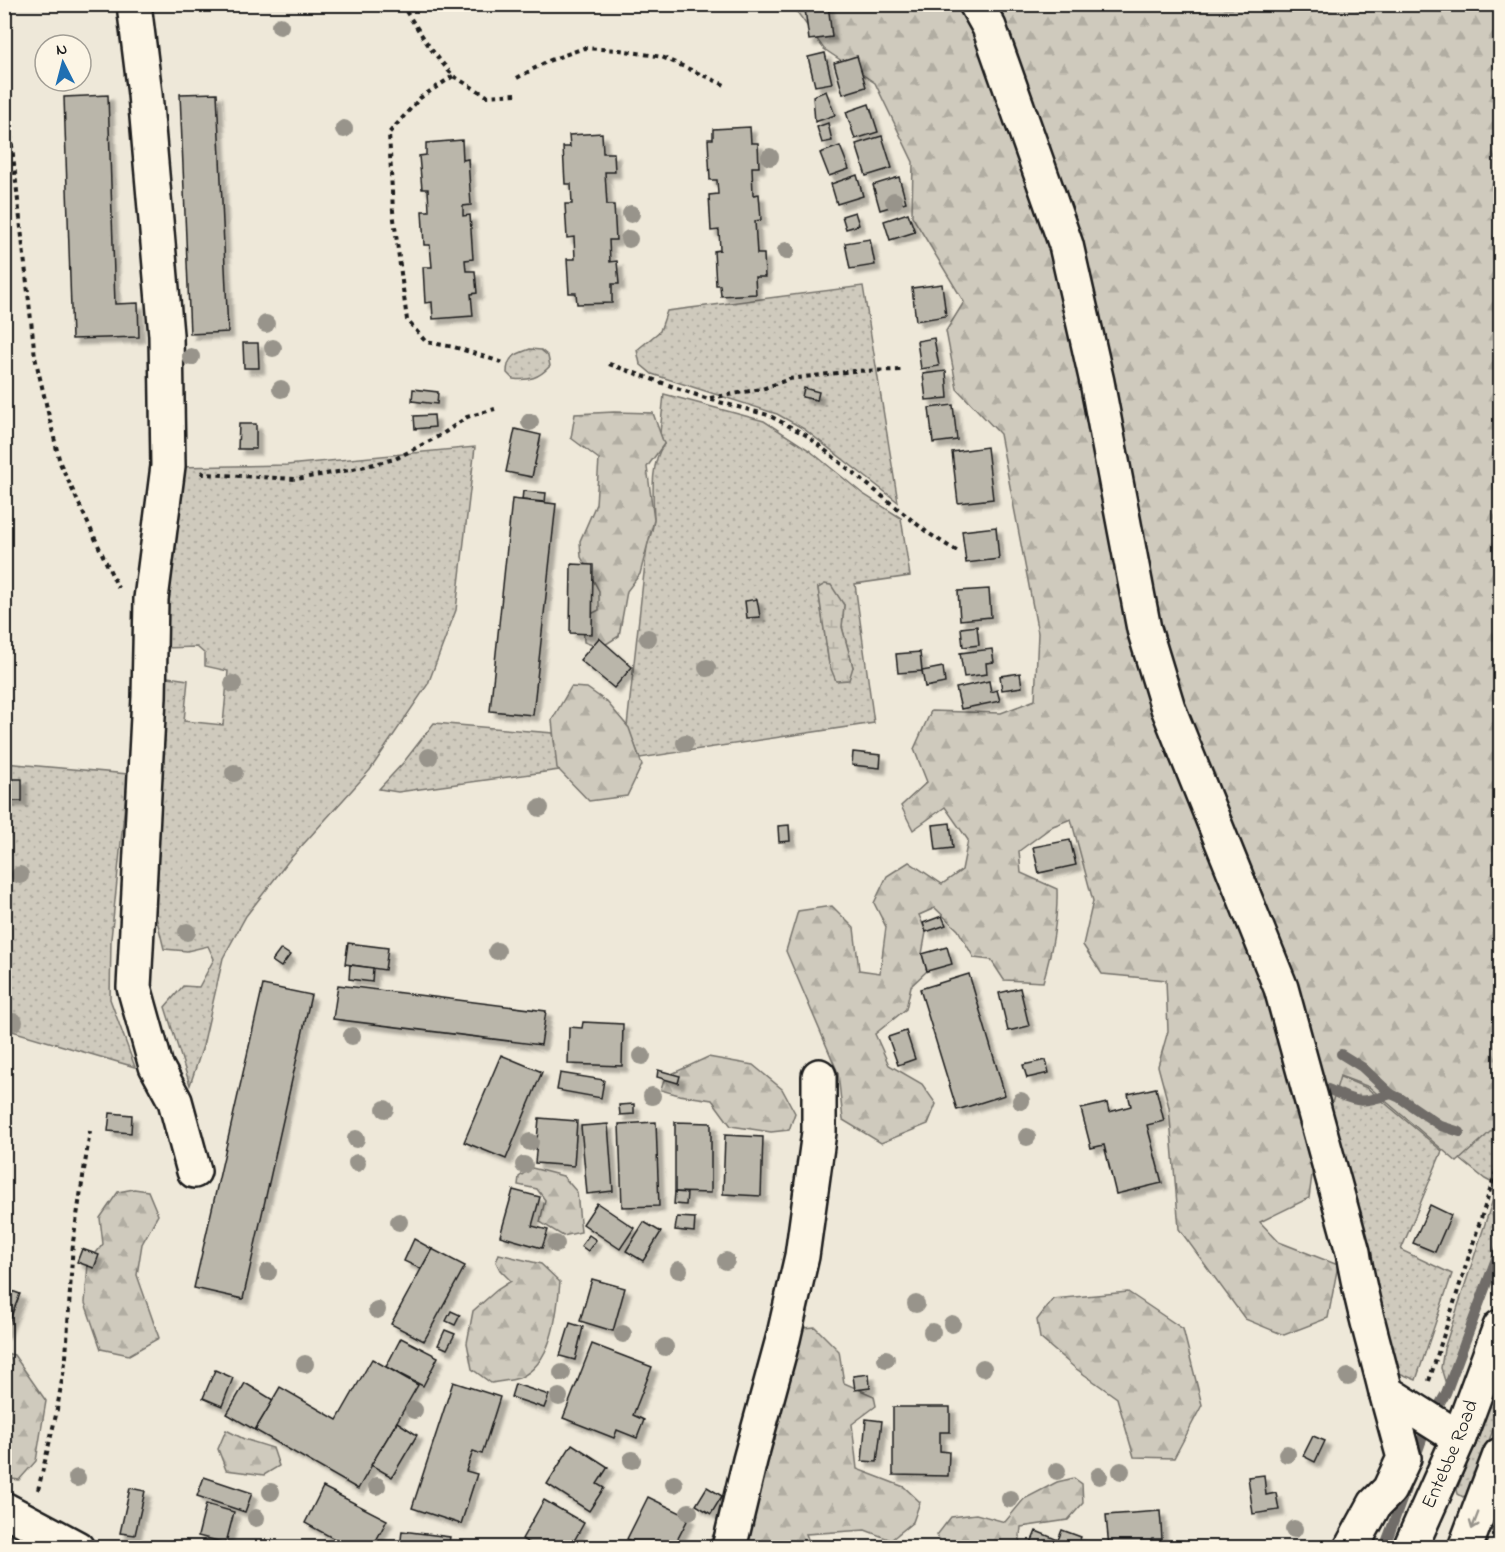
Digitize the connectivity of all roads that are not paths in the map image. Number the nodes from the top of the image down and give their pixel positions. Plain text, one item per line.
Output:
1 (134, 4) edge
2 (976, 4) edge
3 (819, 1076) dead end
4 (194, 1171) dead end
5 (1500, 1327) edge
6 (1386, 1392) junction
7 (1459, 1438) junction
8 (1500, 1455) edge
9 (17, 1516) edge
10 (77, 1548) edge
11 (729, 1548) edge
12 (1351, 1548) edge
13 (1410, 1548) edge
14 (1465, 1548) edge

1 - 4 main road
2 - 6 main road
3 - 11 main road
5 - 7 main road, Entebbe Road
6 - 7 main road
6 - 12 main road
7 - 13 main road, Entebbe Road
8 -> 14 main road
9 - 10 main road

